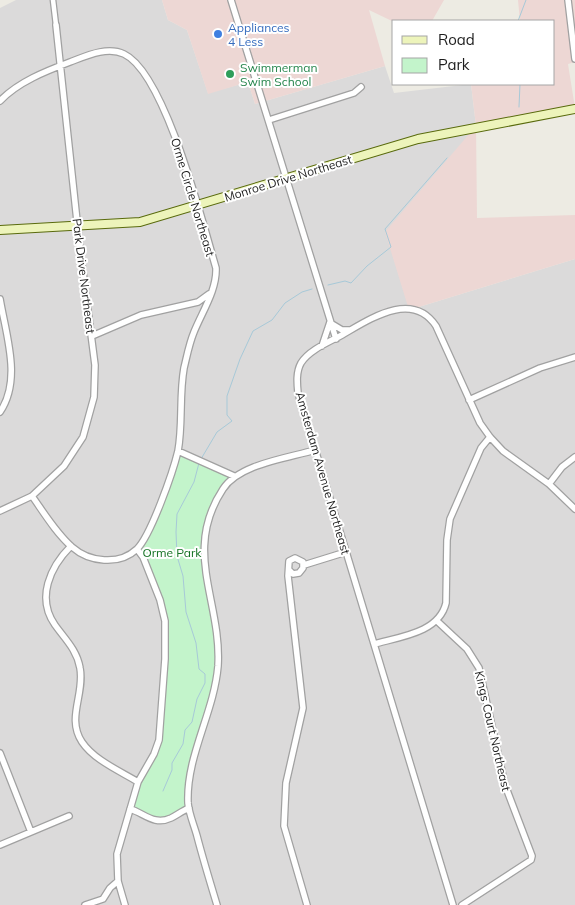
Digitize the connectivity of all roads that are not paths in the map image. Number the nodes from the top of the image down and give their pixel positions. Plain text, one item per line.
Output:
1 (230, 0) edge
2 (568, 0) edge
3 (53, 1) edge
4 (572, 11) edge
5 (56, 25) joint
6 (574, 36) edge
7 (575, 59) edge
8 (60, 66) junction
9 (360, 87) dead end
10 (0, 101) edge
11 (575, 109) edge
12 (268, 120) junction
13 (286, 178) junction
14 (197, 205) junction
15 (77, 226) junction
16 (0, 230) edge
17 (211, 293) junction
18 (0, 299) edge
19 (330, 322) junction
20 (352, 330) junction
21 (92, 336) junction
22 (336, 338) junction
23 (322, 346) junction
24 (575, 357) edge
25 (469, 400) junction
26 (0, 412) edge
27 (490, 437) junction
28 (315, 450) junction
29 (178, 451) junction
30 (573, 461) edge
31 (234, 476) junction
32 (548, 484) junction
33 (32, 496) junction
34 (575, 509) edge
35 (0, 512) edge
36 (71, 546) junction
37 (137, 549) junction
38 (346, 552) junction
39 (304, 565) junction
40 (288, 570) junction
41 (437, 621) junction
42 (374, 644) junction
43 (0, 753) edge
44 (138, 782) junction
45 (188, 808) junction
46 (130, 809) junction
47 (70, 816) dead end
48 (32, 832) junction
49 (0, 845) edge
50 (118, 881) junction
51 (84, 905) edge
52 (125, 905) edge
53 (217, 905) edge
54 (307, 905) edge
55 (453, 905) edge
56 (462, 905) edge

1 - 12 street
2 - 4 street
3 - 5 street, Park Drive Northeast
4 - 6 street
5 - 8 street, Park Drive Northeast
6 - 7 street
8 - 10 street, Orme Circle Northeast
8 - 14 street, Orme Circle Northeast
8 - 15 street, Park Drive Northeast
9 - 12 street
11 - 13 main road, Monroe Drive Northeast
12 - 13 street
13 - 14 main road, Monroe Drive Northeast
13 - 19 street
14 - 15 main road, Monroe Drive Northeast
14 - 17 street, Orme Circle Northeast
15 - 16 main road, Monroe Drive Northeast
15 - 21 street, Park Drive Northeast
17 - 21 street
17 - 29 street, Orme Circle Northeast
18 - 26 street
19 - 20 street
19 - 22 street
19 - 23 street
20 - 22 street, Amsterdam Avenue Northeast
20 - 25 street, Amsterdam Avenue Northeast
21 - 33 street, Park Drive Northeast
22 - 23 street, Amsterdam Avenue Northeast
23 - 28 street, Amsterdam Avenue Northeast
24 - 25 street
25 - 27 street, Amsterdam Avenue Northeast
27 - 32 street, Amsterdam Avenue Northeast
27 - 41 street
28 - 31 street
28 - 38 street, Amsterdam Avenue Northeast
29 - 31 street
29 - 37 street, Orme Circle Northeast
30 - 32 street
31 - 45 street
32 - 34 street, Amsterdam Avenue Northeast
33 - 35 street, Park Drive Northeast
33 - 36 street
36 - 37 street
36 - 44 street
37 - 44 street
38 - 39 street
38 - 42 street, Amsterdam Avenue Northeast
39 - 40 street
39 - 40 street
40 - 54 street
41 - 42 street
41 - 56 street, Kings Court Northeast
42 - 55 street, Amsterdam Avenue Northeast
43 - 48 street
44 - 46 street
45 - 46 street
45 - 53 street
46 - 50 street
47 - 48 street
48 - 49 street
50 - 51 street
50 - 52 street

